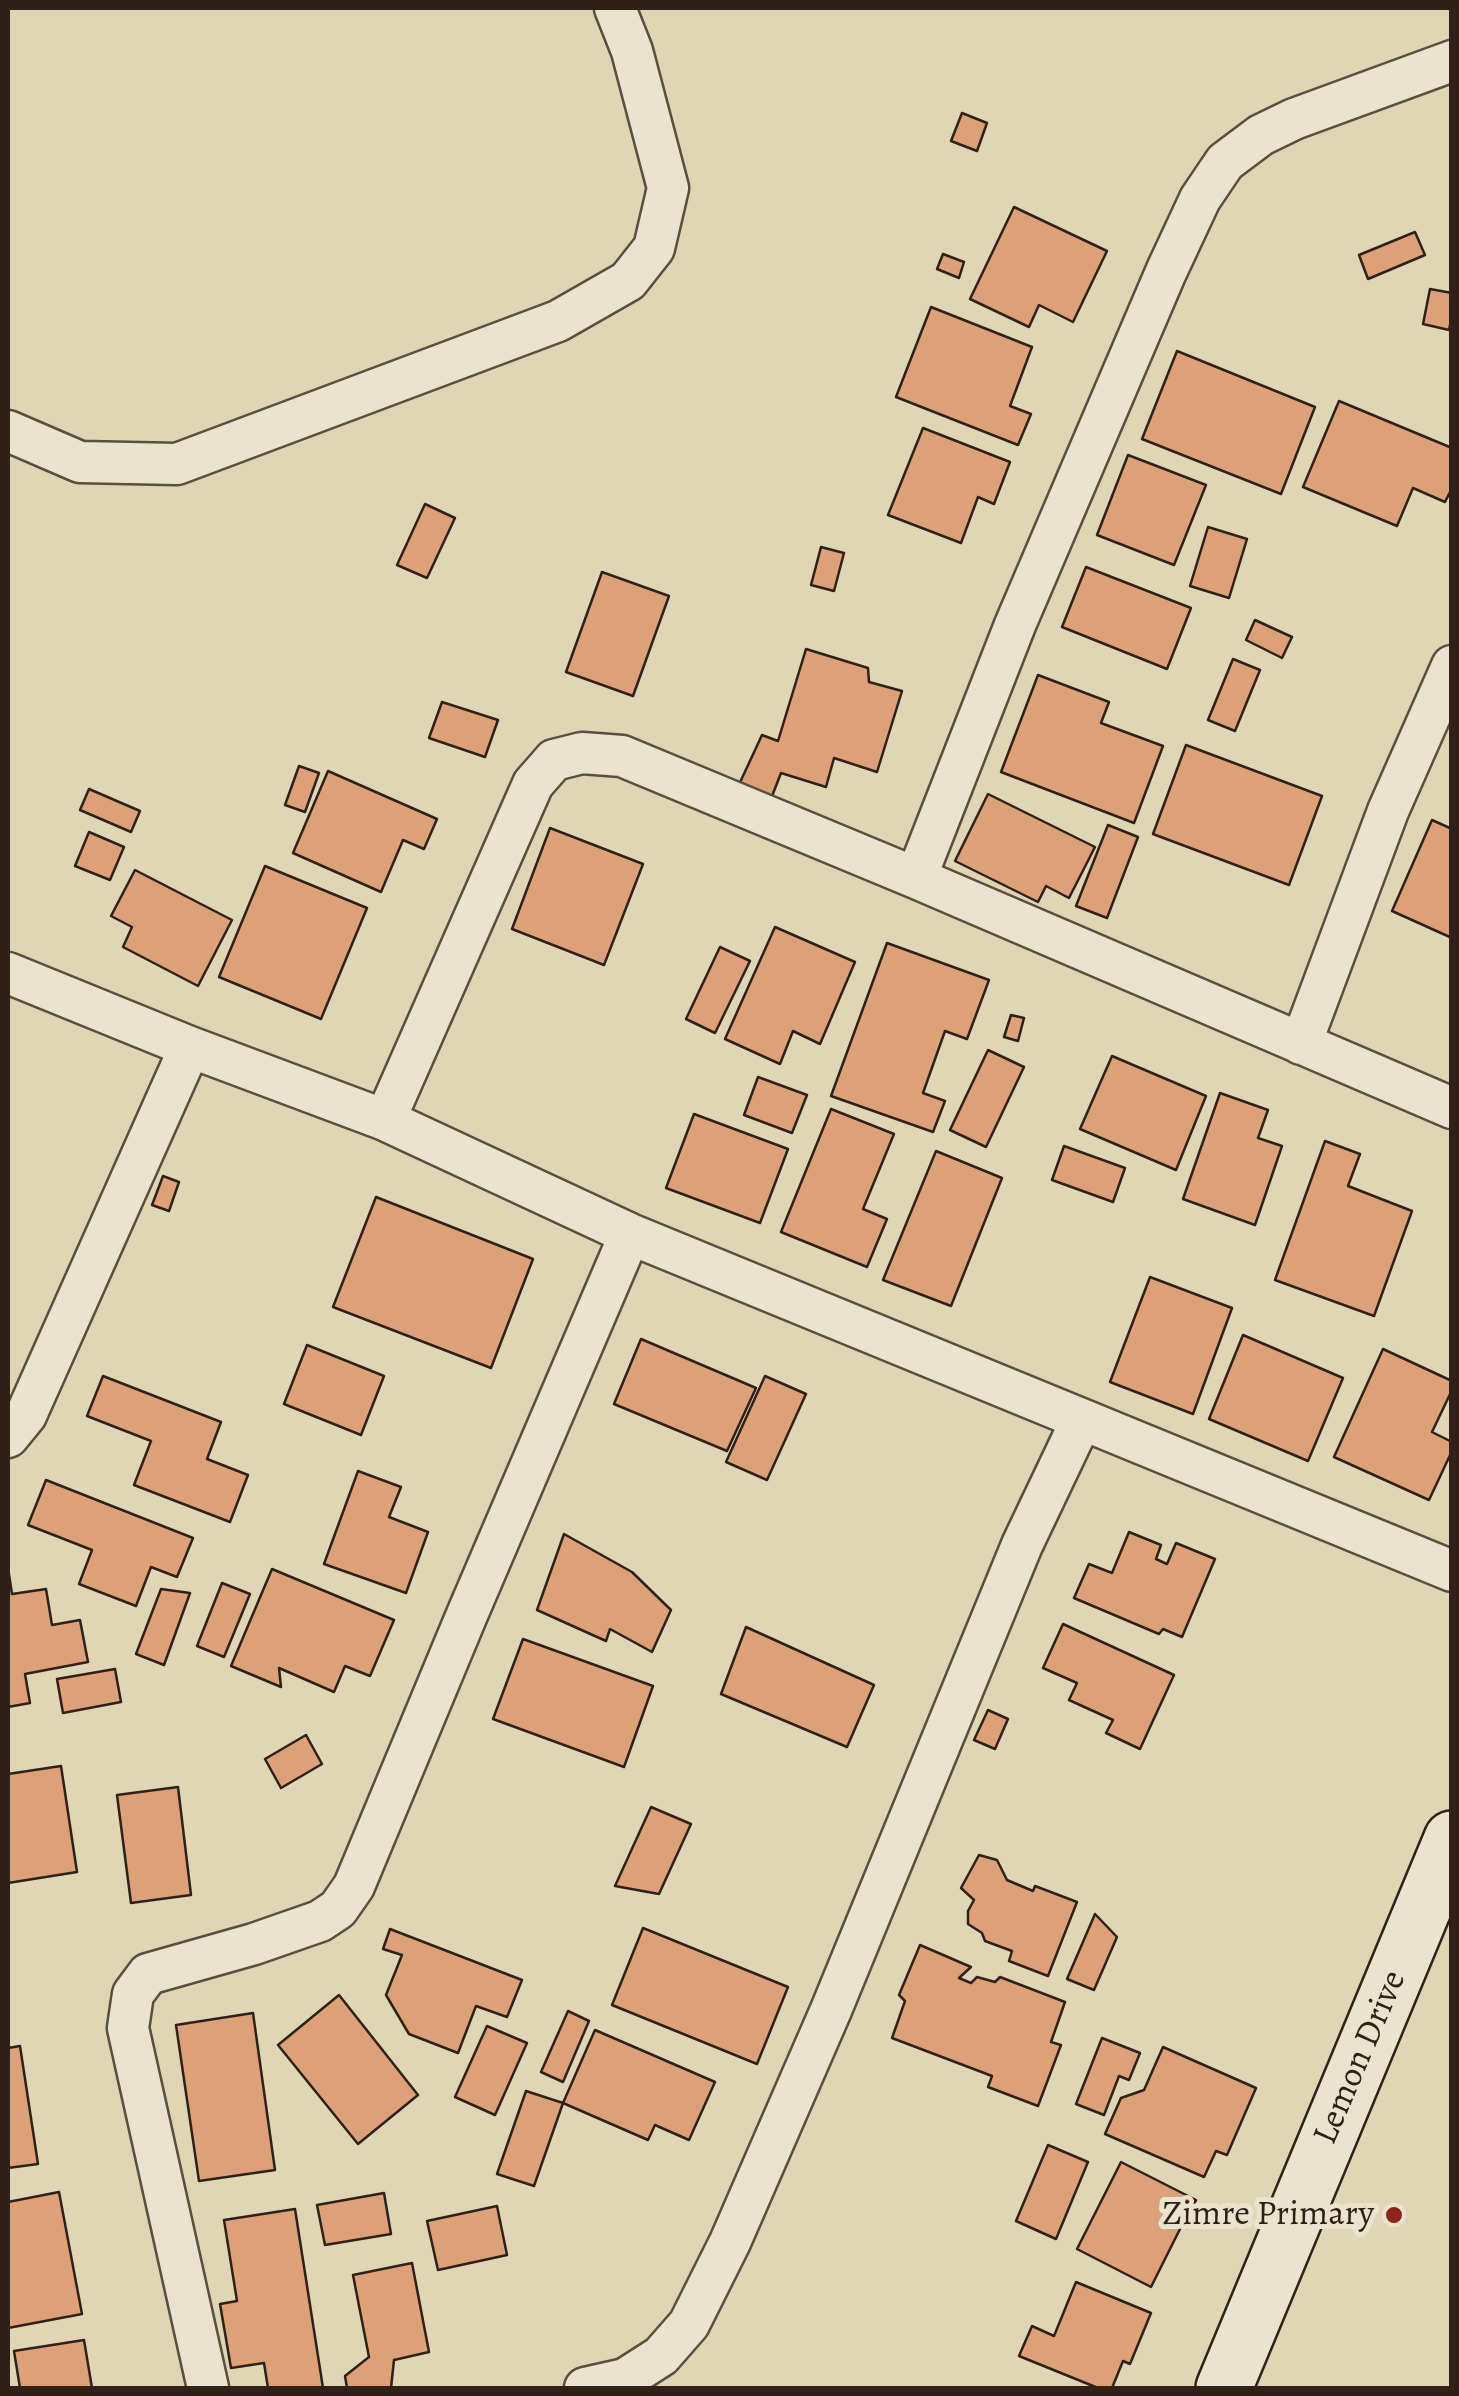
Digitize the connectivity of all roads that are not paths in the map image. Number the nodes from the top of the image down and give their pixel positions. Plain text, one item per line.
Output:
1 (615, 8) edge
2 (1452, 61) edge
3 (8, 431) edge
4 (1452, 666) edge
5 (916, 878) junction
6 (8, 972) edge
7 (1301, 1044) junction
8 (190, 1047) junction
9 (1452, 1108) edge
10 (386, 1120) junction
11 (630, 1234) junction
12 (1081, 1421) junction
13 (8, 1438) edge
14 (1452, 1572) edge
15 (1452, 1839) edge
16 (208, 2388) edge
17 (585, 2388) edge
18 (1224, 2388) edge

1 - 3 street
2 - 5 street
4 - 7 street
5 - 7 street
5 - 10 street
6 - 8 street
7 - 9 street
8 - 10 street
8 - 13 street
10 - 11 street
11 - 12 street
11 - 16 street
12 - 14 street
12 - 17 street
15 - 18 street, Lemon Drive

